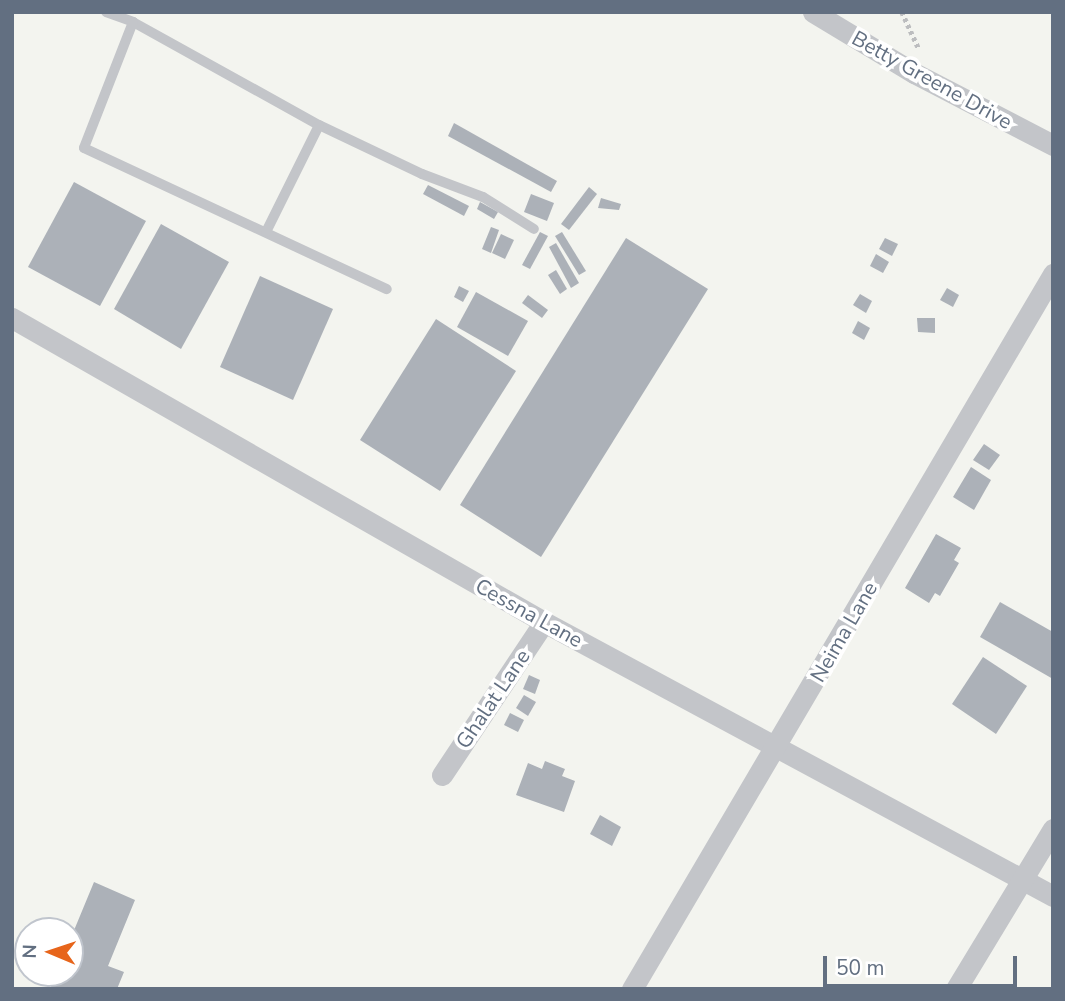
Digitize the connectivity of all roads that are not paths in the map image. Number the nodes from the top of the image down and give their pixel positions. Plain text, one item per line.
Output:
1 (106, 12) edge
2 (813, 12) edge
3 (133, 22) junction
4 (319, 125) junction
5 (1053, 145) edge
6 (534, 229) dead end
7 (266, 232) junction
8 (1053, 274) edge
9 (387, 289) dead end
10 (12, 318) edge
11 (544, 622) junction
12 (776, 748) junction
13 (442, 775) dead end
14 (1053, 829) edge
15 (1023, 880) junction
16 (1053, 896) edge
17 (632, 989) edge
18 (956, 989) edge

1 - 3 lane
2 - 5 street, Betty Greene Drive
3 - 4 lane
3 - 7 lane
4 - 6 lane
4 - 7 lane
7 - 9 lane
8 - 12 street, Neima Lane
10 - 11 street, Cessna Lane
11 - 12 street, Cessna Lane
11 - 13 street, Ghalat Lane
12 - 15 street, Cessna Lane
12 - 17 street, Neima Lane
14 - 15 street
15 - 16 street, Cessna Lane
15 - 18 street

